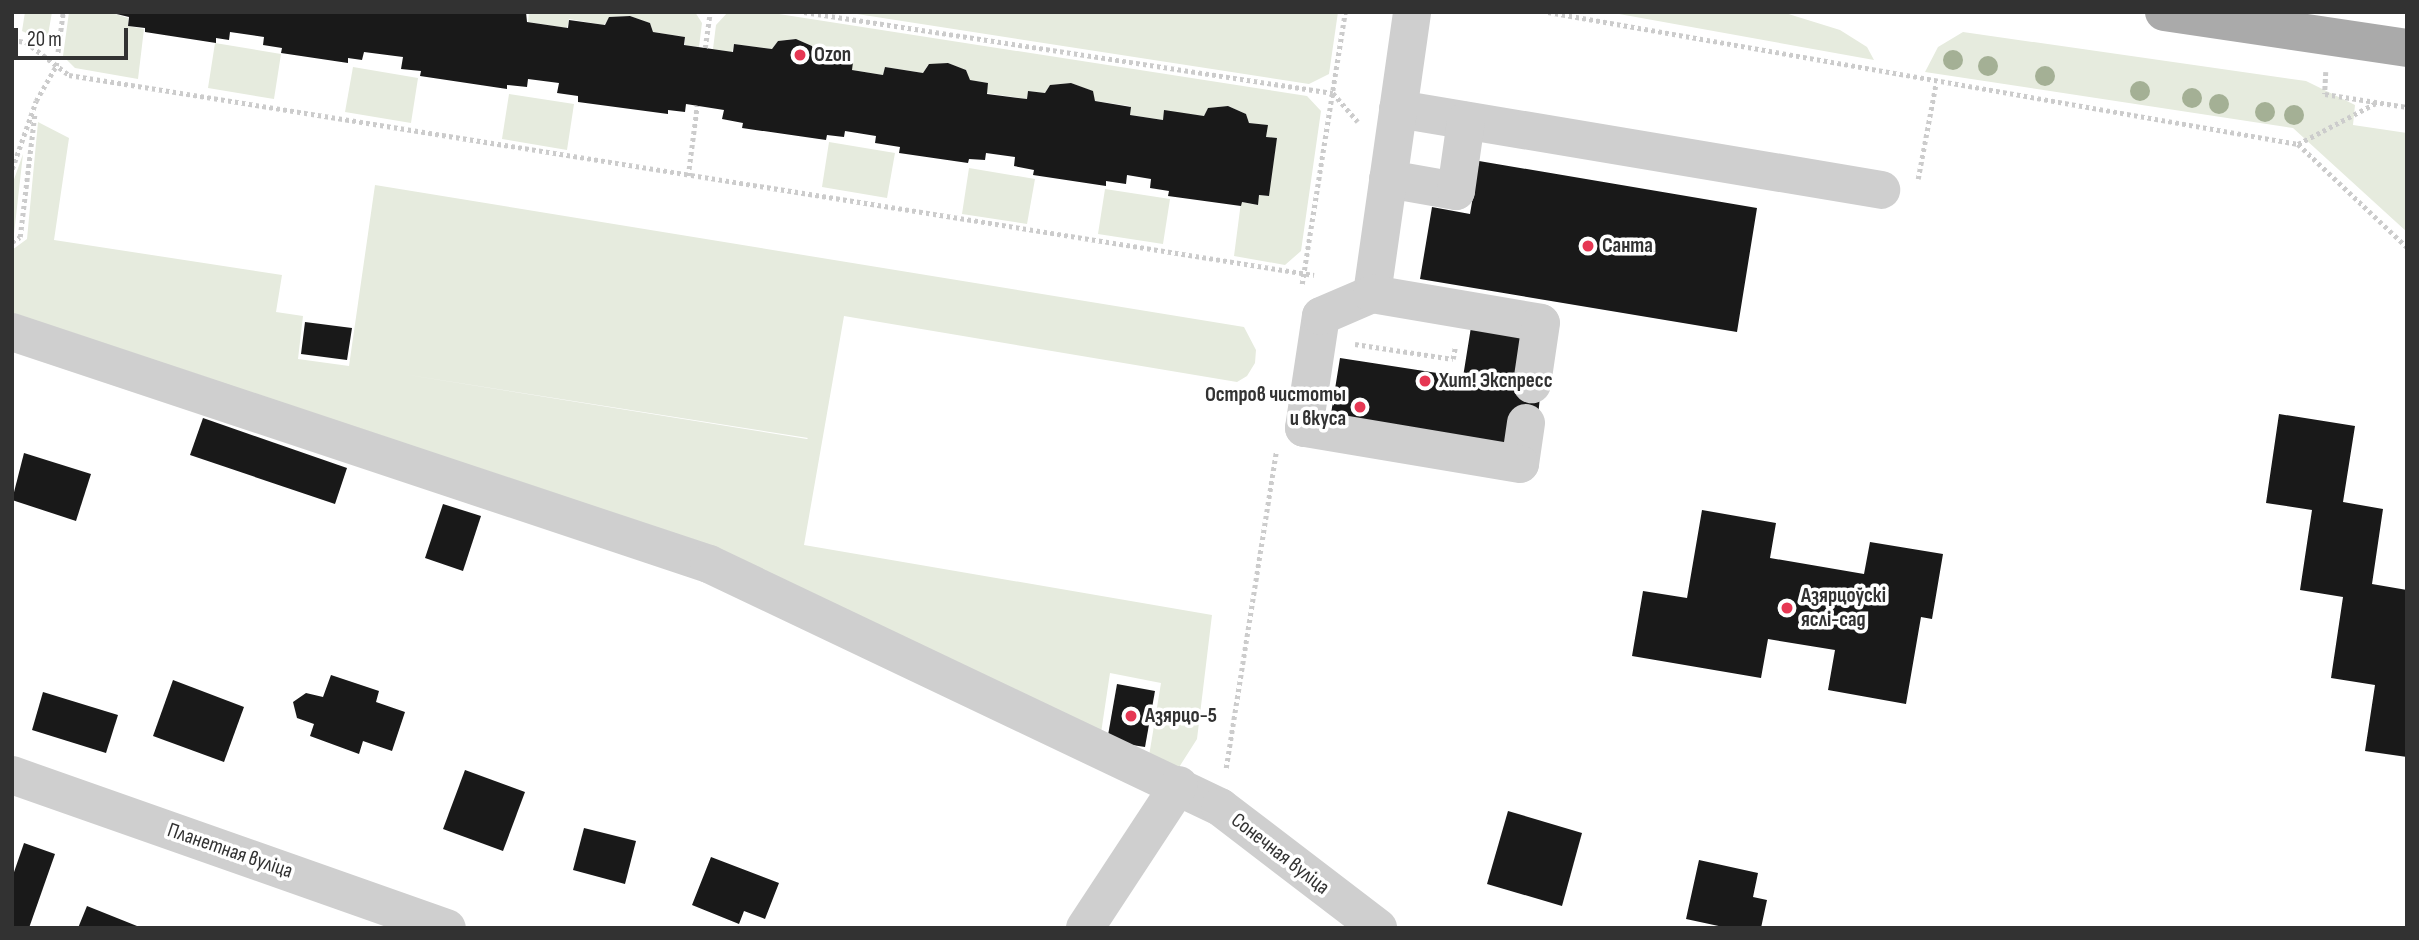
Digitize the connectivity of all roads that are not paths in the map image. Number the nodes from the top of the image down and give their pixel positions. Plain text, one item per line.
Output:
1 (1412, 12) edge
2 (2164, 12) edge
3 (2407, 48) edge
4 (1398, 109) junction
5 (1466, 121) junction
6 (1388, 179) junction
7 (1881, 190) dead end
8 (1372, 294) junction
9 (12, 332) edge
10 (1532, 384) dead end
11 (1526, 423) dead end
12 (12, 775) edge
13 (1179, 785) junction
14 (447, 928) edge
15 (1085, 928) edge
16 (1378, 928) edge

1 - 4 street
2 - 3 main road
4 - 5 street
4 - 6 street
5 - 6 street
5 - 7 street
6 - 8 street
8 - 10 street
8 - 11 street
9 - 13 street, Сонечная вуліца
12 - 14 street, Планетная вуліца
13 - 15 street
13 - 16 street, Сонечная вуліца

